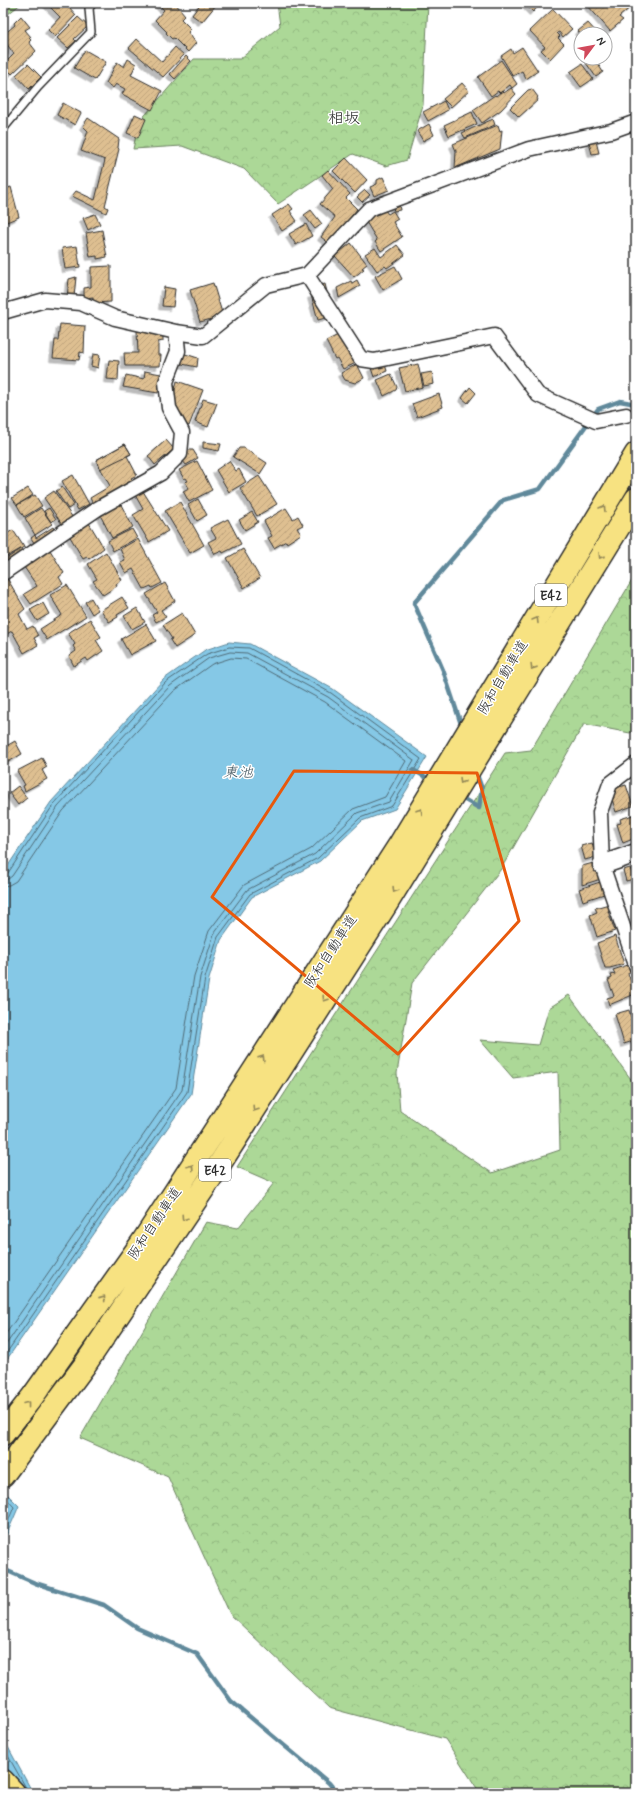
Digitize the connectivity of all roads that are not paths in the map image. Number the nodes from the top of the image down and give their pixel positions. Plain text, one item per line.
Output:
1 (93, 3) edge
2 (636, 122) edge
3 (3, 129) edge
4 (307, 275) junction
5 (3, 312) edge
6 (176, 332) junction
7 (626, 415) dead end
8 (636, 454) edge
9 (636, 499) edge
10 (3, 573) edge
11 (474, 743) junction
12 (636, 764) edge
13 (408, 850) junction
14 (636, 853) edge
15 (602, 865) junction
16 (636, 965) edge
17 (3, 1434) edge
18 (3, 1475) edge
19 (3, 1781) edge
20 (14, 1793) edge

1 - 3 lane
2 - 4 street
4 - 6 street
4 - 7 street
5 - 6 street
6 - 10 street
11 -> 8 main road, 阪和自動車道 / E42
9 -> 11 main road, 阪和自動車道 / E42
11 - 13 main road, 阪和自動車道 / E42
12 - 15 street
17 -> 13 main road, 阪和自動車道 / E42
13 -> 18 main road, 阪和自動車道 / E42
14 - 15 street
15 - 16 street
19 - 20 main road

